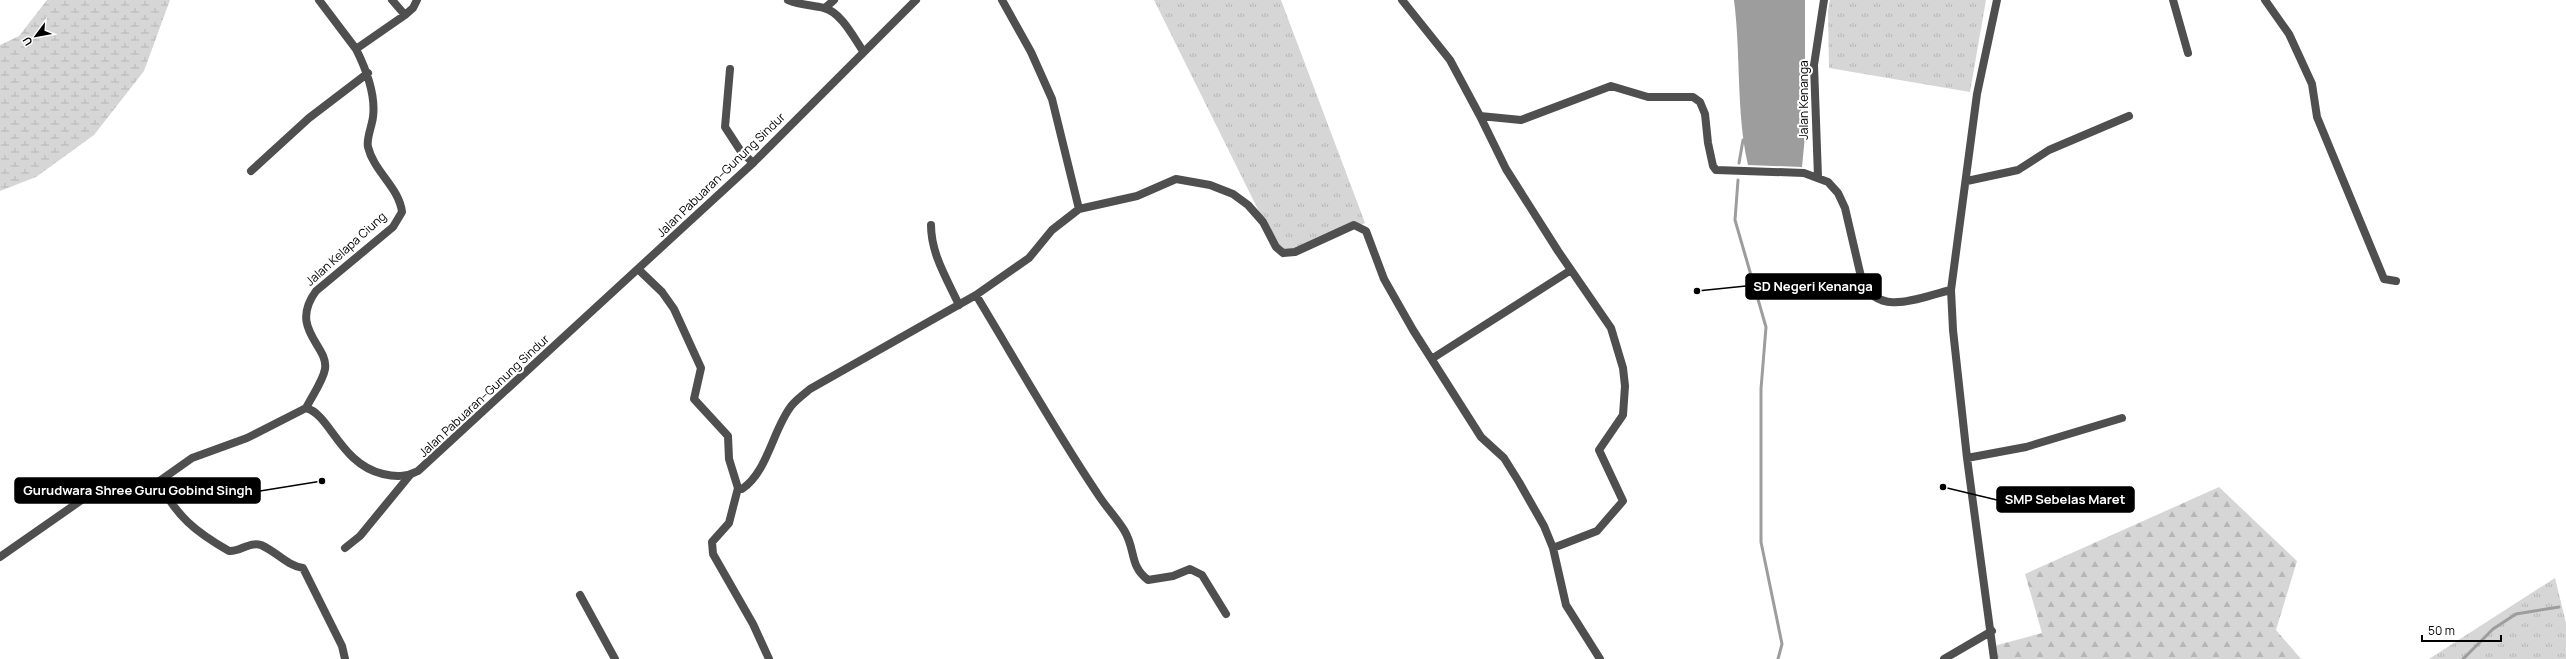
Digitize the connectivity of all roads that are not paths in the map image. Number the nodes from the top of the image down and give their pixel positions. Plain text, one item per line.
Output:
1 (319, 0) edge
2 (392, 0) edge
3 (417, 0) edge
4 (788, 0) edge
5 (834, 0) edge
6 (916, 0) edge
7 (1002, 0) edge
8 (1402, 0) edge
9 (1824, 0) edge
10 (1997, 0) edge
11 (2173, 0) edge
12 (2265, 0) edge
13 (825, 8) junction
14 (405, 15) junction
15 (356, 49) junction
16 (864, 51) junction
17 (2188, 53) dead end
18 (730, 69) dead end
19 (368, 73) junction
20 (1480, 116) junction
21 (2129, 116) dead end
22 (753, 163) junction
23 (250, 171) dead end
24 (1818, 177) junction
25 (1967, 181) junction
26 (1080, 209) junction
27 (931, 225) dead end
28 (639, 270) junction
29 (1571, 270) junction
30 (2396, 281) dead end
31 (1951, 290) junction
32 (976, 295) junction
33 (959, 305) junction
34 (1433, 358) junction
35 (306, 408) junction
36 (2122, 418) dead end
37 (1967, 458) junction
38 (410, 475) junction
39 (158, 482) junction
40 (738, 488) junction
41 (345, 548) dead end
42 (1553, 548) junction
43 (0, 557) edge
44 (580, 595) dead end
45 (1226, 614) dead end
46 (1992, 631) junction
47 (1600, 658) edge
48 (345, 659) edge
49 (615, 659) edge
50 (769, 659) edge
51 (1944, 659) edge
52 (1994, 659) edge

1 - 15 street, Jalan Kelapa Ciung
2 - 14 street
3 - 14 street
4 - 13 street
5 - 13 street
6 - 16 street, Jalan Pabuaran–Gunung Sindur
7 - 26 street
8 - 20 street
9 - 24 street, Jalan Kenanga
10 - 25 street
11 - 17 street
12 - 30 street
13 - 16 street
14 - 15 street
15 - 19 street, Jalan Kelapa Ciung
16 - 22 street, Jalan Pabuaran–Gunung Sindur
18 - 22 street
19 - 23 street
19 - 35 street, Jalan Kelapa Ciung
20 - 24 street
20 - 29 street
21 - 25 street
22 - 28 street, Jalan Pabuaran–Gunung Sindur
24 - 31 street
25 - 31 street
26 - 32 street
26 - 34 street
27 - 33 street
28 - 38 street, Jalan Pabuaran–Gunung Sindur
28 - 40 street
29 - 34 street
29 - 42 street
31 - 37 street
32 - 33 street
32 - 45 street
33 - 40 street
34 - 42 street
35 - 38 street, Jalan Pabuaran–Gunung Sindur
35 - 39 street
36 - 37 street
37 - 46 street
38 - 41 street
39 - 43 street
39 - 48 street
40 - 50 street
42 - 47 street
44 - 49 street
46 - 51 street
46 - 52 street

